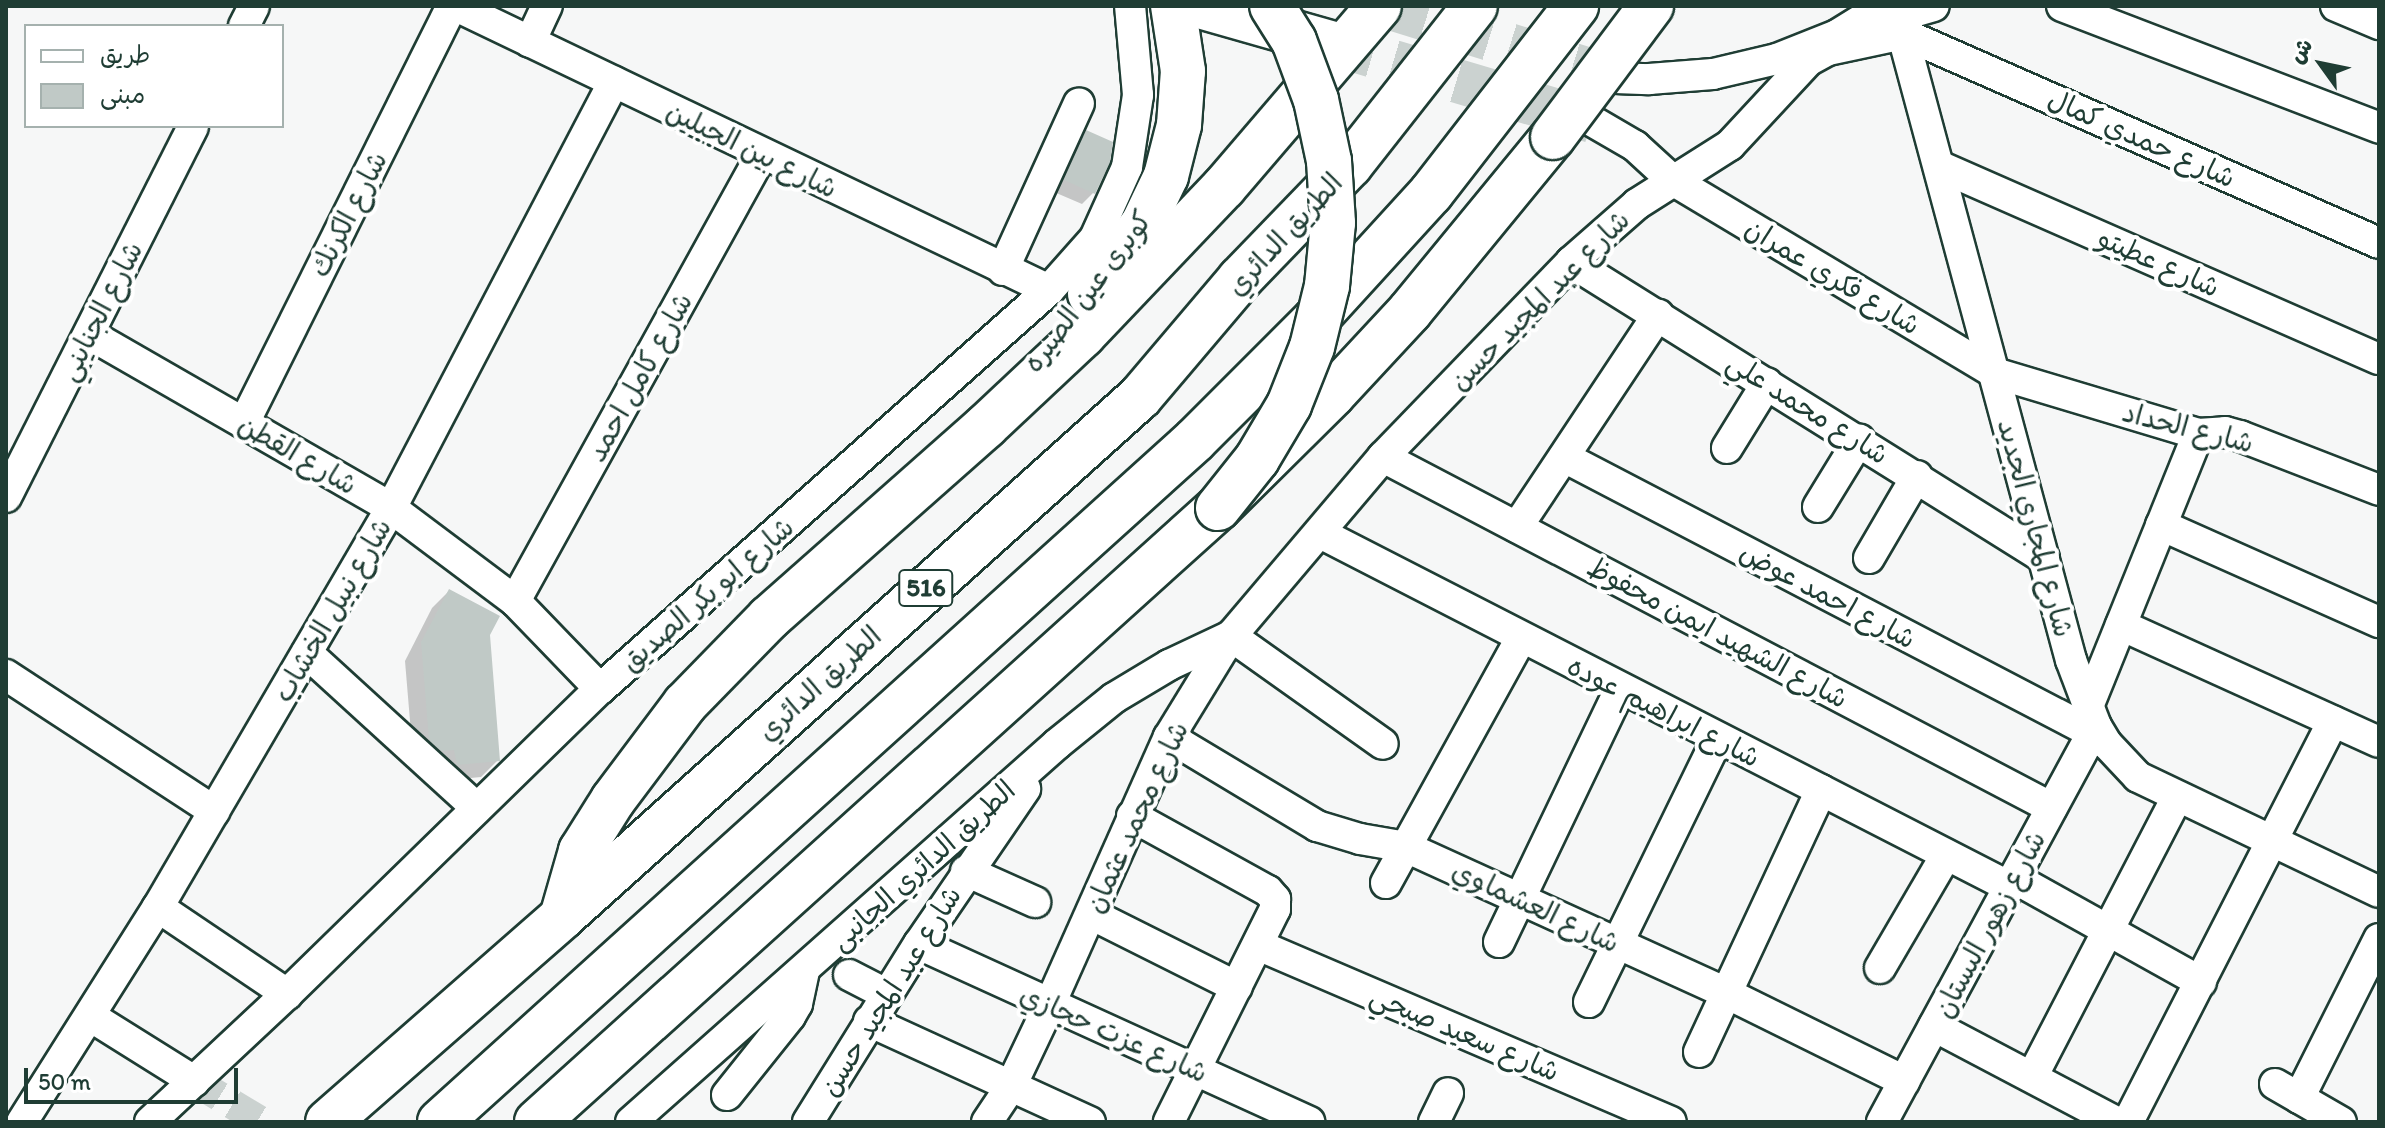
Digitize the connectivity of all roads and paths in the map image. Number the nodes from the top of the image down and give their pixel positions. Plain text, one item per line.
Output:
1 (254, 6) edge
2 (454, 6) edge
3 (547, 6) edge
4 (1130, 6) edge
5 (1173, 6) edge
6 (1200, 6) edge
7 (1272, 6) edge
8 (1379, 6) edge
9 (1475, 6) edge
10 (1576, 6) edge
11 (1651, 6) edge
12 (1934, 6) edge
13 (2062, 6) edge
14 (2336, 6) edge
15 (1896, 15) edge
16 (245, 24) edge
17 (2379, 24) edge
18 (530, 42) junction
19 (1330, 43) tunnel mouth
20 (1615, 78) tunnel mouth
21 (614, 82) junction
22 (1079, 103) dead end
23 (1592, 121) tunnel mouth
24 (192, 128) edge
25 (2379, 128) edge
26 (762, 154) junction
27 (1939, 166) junction
28 (1671, 179) junction
29 (2379, 243) edge
30 (1571, 262) junction
31 (1003, 270) junction
32 (1049, 290) junction
33 (1658, 315) junction
34 (89, 334) junction
35 (2379, 359) edge
36 (1995, 373) junction
37 (1767, 383) junction
38 (244, 423) junction
39 (986, 426) junction
40 (2198, 434) junction
41 (1859, 440) junction
42 (1727, 448) dead end
43 (1383, 457) junction
44 (1564, 457) junction
45 (1917, 476) junction
46 (2379, 490) edge
47 (6, 497) edge
48 (1818, 507) dead end
49 (391, 508) junction
50 (1218, 508) junction
51 (2161, 525) junction
52 (1517, 527) junction
53 (1320, 533) junction
54 (1869, 558) dead end
55 (2044, 558) junction
56 (515, 601) junction
57 (2379, 622) edge
58 (2121, 625) junction
59 (1231, 636) junction
60 (1521, 638) junction
61 (307, 653) junction
62 (6, 675) edge
63 (600, 689) junction
64 (1620, 689) junction
65 (2093, 721) junction
66 (2333, 721) junction
67 (1169, 737) junction
68 (1718, 738) junction
69 (2379, 742) edge
70 (1057, 744) junction
71 (1383, 744) dead end
72 (1821, 790) junction
73 (2177, 797) junction
74 (477, 808) junction
75 (2052, 808) junction
76 (214, 811) junction
77 (1132, 816) junction
78 (2273, 845) junction
79 (1406, 847) junction
80 (1946, 855) junction
81 (966, 871) junction
82 (1386, 883) dead end
83 (2012, 883) junction
84 (2379, 892) edge
85 (1520, 899) junction
86 (1035, 902) dead end
87 (158, 907) junction
88 (1091, 914) junction
89 (562, 917) junction
90 (2108, 931) junction
91 (2379, 939) edge
92 (1499, 942) dead end
93 (1617, 943) junction
94 (919, 944) junction
95 (1258, 945) junction
96 (1880, 968) dead end
97 (804, 971) junction
98 (849, 975) dead end
99 (2201, 982) junction
100 (1237, 987) junction
101 (1726, 993) junction
102 (287, 994) junction
103 (886, 994) junction
104 (1589, 1002) dead end
105 (1050, 1004) junction
106 (90, 1016) junction
107 (869, 1021) junction
108 (1934, 1026) junction
109 (1699, 1052) dead end
110 (1195, 1070) junction
111 (2032, 1077) junction
112 (194, 1081) junction
113 (1904, 1081) junction
114 (1011, 1086) junction
115 (1448, 1093) dead end
116 (727, 1095) dead end
117 (1889, 1119) edge
118 (813, 1120) edge
119 (22, 1122) edge
120 (150, 1122) edge
121 (328, 1122) edge
122 (440, 1122) edge
123 (537, 1122) edge
124 (631, 1122) edge
125 (987, 1122) edge
126 (1090, 1122) edge
127 (1169, 1122) edge
128 (1309, 1122) edge
129 (1434, 1122) edge
130 (1671, 1122) edge
131 (2116, 1122) edge
132 (2128, 1122) edge
133 (2341, 1122) edge

1 - 16 street
2 - 18 street, شارع بين الجبلين
2 - 38 street, شارع الكرنك
3 - 18 street
4 - 32 street, شارع ابو بكر الصديق
5 - 39 main road, كوبرى عين الصيره
6 - 19 main road
7 - 50 main road, bridge
8 - 39 main road
9 - 89 main road, الطريق الدائري / 516
10 - 122 main road, 516
11 - 50 main road, bridge
12 - 15 street
13 - 25 street
14 - 17 street
15 - 20 street
15 - 27 street, شارع المجاري الجديد
15 - 28 street, شارع عبد المجيد حسن
15 - 29 street, شارع حمدي كمال
18 - 21 street, شارع بين الجبلين
21 - 26 street, شارع بين الجبلين
21 - 49 street, شارع نبيل الخشاب
22 - 31 street
23 - 28 street, شارع فكري عمران
24 - 34 street, شارع الجنايني
26 - 31 street, شارع بين الجبلين
26 - 56 street, شارع كامل احمد
27 - 35 street, شارع عطيتو
27 - 36 street, شارع المجاري الجديد
28 - 30 street, شارع عبد المجيد حسن
28 - 36 street, شارع فكري عمران
30 - 33 street, شارع محمد علي
30 - 43 street, شارع عبد المجيد حسن
31 - 32 street, شارع بين الجبلين
32 - 63 street, شارع ابو بكر الصديق
33 - 37 street, شارع محمد علي
33 - 44 street
34 - 38 street, شارع القطن
34 - 47 street, شارع الجنايني
36 - 40 street, شارع الحداد
36 - 55 street, شارع المجاري الجديد
37 - 41 street, شارع محمد علي
37 - 42 street
38 - 49 street, شارع القطن
39 - 89 main road
40 - 46 street, شارع الحداد
40 - 51 street, شارع زهور البستان
41 - 45 street, شارع محمد علي
41 - 48 street
43 - 52 street, شارع الشهيد ايمن محفوظ
43 - 53 street, شارع عبد المجيد حسن
44 - 52 street
44 - 65 street, شارع احمد عوض
45 - 54 street
45 - 55 street, شارع محمد علي
49 - 56 street, شارع القطن
49 - 61 street, شارع نبيل الخشاب
50 - 123 main road
51 - 57 street
51 - 58 street, شارع زهور البستان
52 - 75 street, شارع الشهيد ايمن محفوظ
53 - 59 street, شارع محمد عثمان
53 - 60 street, شارع ابراهيم عوده
55 - 65 street, شارع المجاري الجديد
56 - 63 street, شارع القطن
58 - 65 street, شارع زهور البستان
58 - 66 street
59 - 67 street, شارع محمد عثمان
59 - 70 street, الطريق الدائري الجانبى
59 - 71 street
60 - 64 street, شارع ابراهيم عوده
60 - 79 street
61 - 74 street
61 - 76 street, شارع نبيل الخشاب
62 - 76 street
63 - 74 street, شارع ابو بكر الصديق
64 - 68 street, شارع ابراهيم عوده
64 - 85 street
65 - 73 street, شارع المجاري الجديد
65 - 75 street, شارع زهور البستان
66 - 69 street
66 - 78 street
67 - 77 street, شارع محمد عثمان
67 - 79 street, شارع العشماوي
68 - 72 street, شارع ابراهيم عوده
68 - 93 street
70 - 81 street, شارع عبد المجيد حسن
70 - 97 street, الطريق الدائري الجانبى
72 - 80 street, شارع ابراهيم عوده
72 - 101 street
73 - 78 street, شارع المجاري الجديد
73 - 90 street
74 - 102 street, شارع ابو بكر الصديق
75 - 83 street, شارع زهور البستان
76 - 87 street, شارع نبيل الخشاب
77 - 88 street, شارع محمد عثمان
77 - 95 street
78 - 84 street, شارع المجاري الجديد
78 - 99 street
79 - 82 street
79 - 85 street, شارع العشماوي
80 - 83 street, شارع ابراهيم عوده
80 - 96 street
81 - 86 street
81 - 94 street, شارع عبد المجيد حسن
83 - 90 street, شارع ابراهيم عوده
83 - 108 street, شارع زهور البستان
85 - 92 street
85 - 93 street, شارع العشماوي
87 - 102 street
87 - 106 street, شارع نبيل الخشاب
88 - 100 street
88 - 105 street, شارع محمد عثمان
89 - 121 main road, الطريق الدائري / 516
90 - 99 street, شارع ابراهيم عوده
90 - 111 street
91 - 133 street
93 - 101 street, شارع العشماوي
93 - 104 street
94 - 103 street, شارع عبد المجيد حسن
94 - 105 street, شارع عزت حجازي
95 - 100 street
95 - 130 street, شارع سعيد صبحي
97 - 116 street
97 - 124 street, الطريق الدائري الجانبى
98 - 103 street
99 - 132 street
100 - 110 street
101 - 109 street
101 - 113 street, شارع العشماوي
102 - 112 street, شارع ابو بكر الصديق
103 - 107 street, شارع عبد المجيد حسن
105 - 110 street, شارع عزت حجازي
105 - 114 street, شارع محمد عثمان
106 - 112 street
106 - 119 street, شارع نبيل الخشاب
107 - 114 street
107 - 118 street, شارع عبد المجيد حسن
108 - 111 street
108 - 113 street, شارع زهور البستان
110 - 127 street
110 - 128 street, شارع عزت حجازي
111 - 131 street
112 - 120 street, شارع ابو بكر الصديق
113 - 117 street, شارع زهور البستان
114 - 125 street, شارع محمد عثمان
114 - 126 street
115 - 129 street

